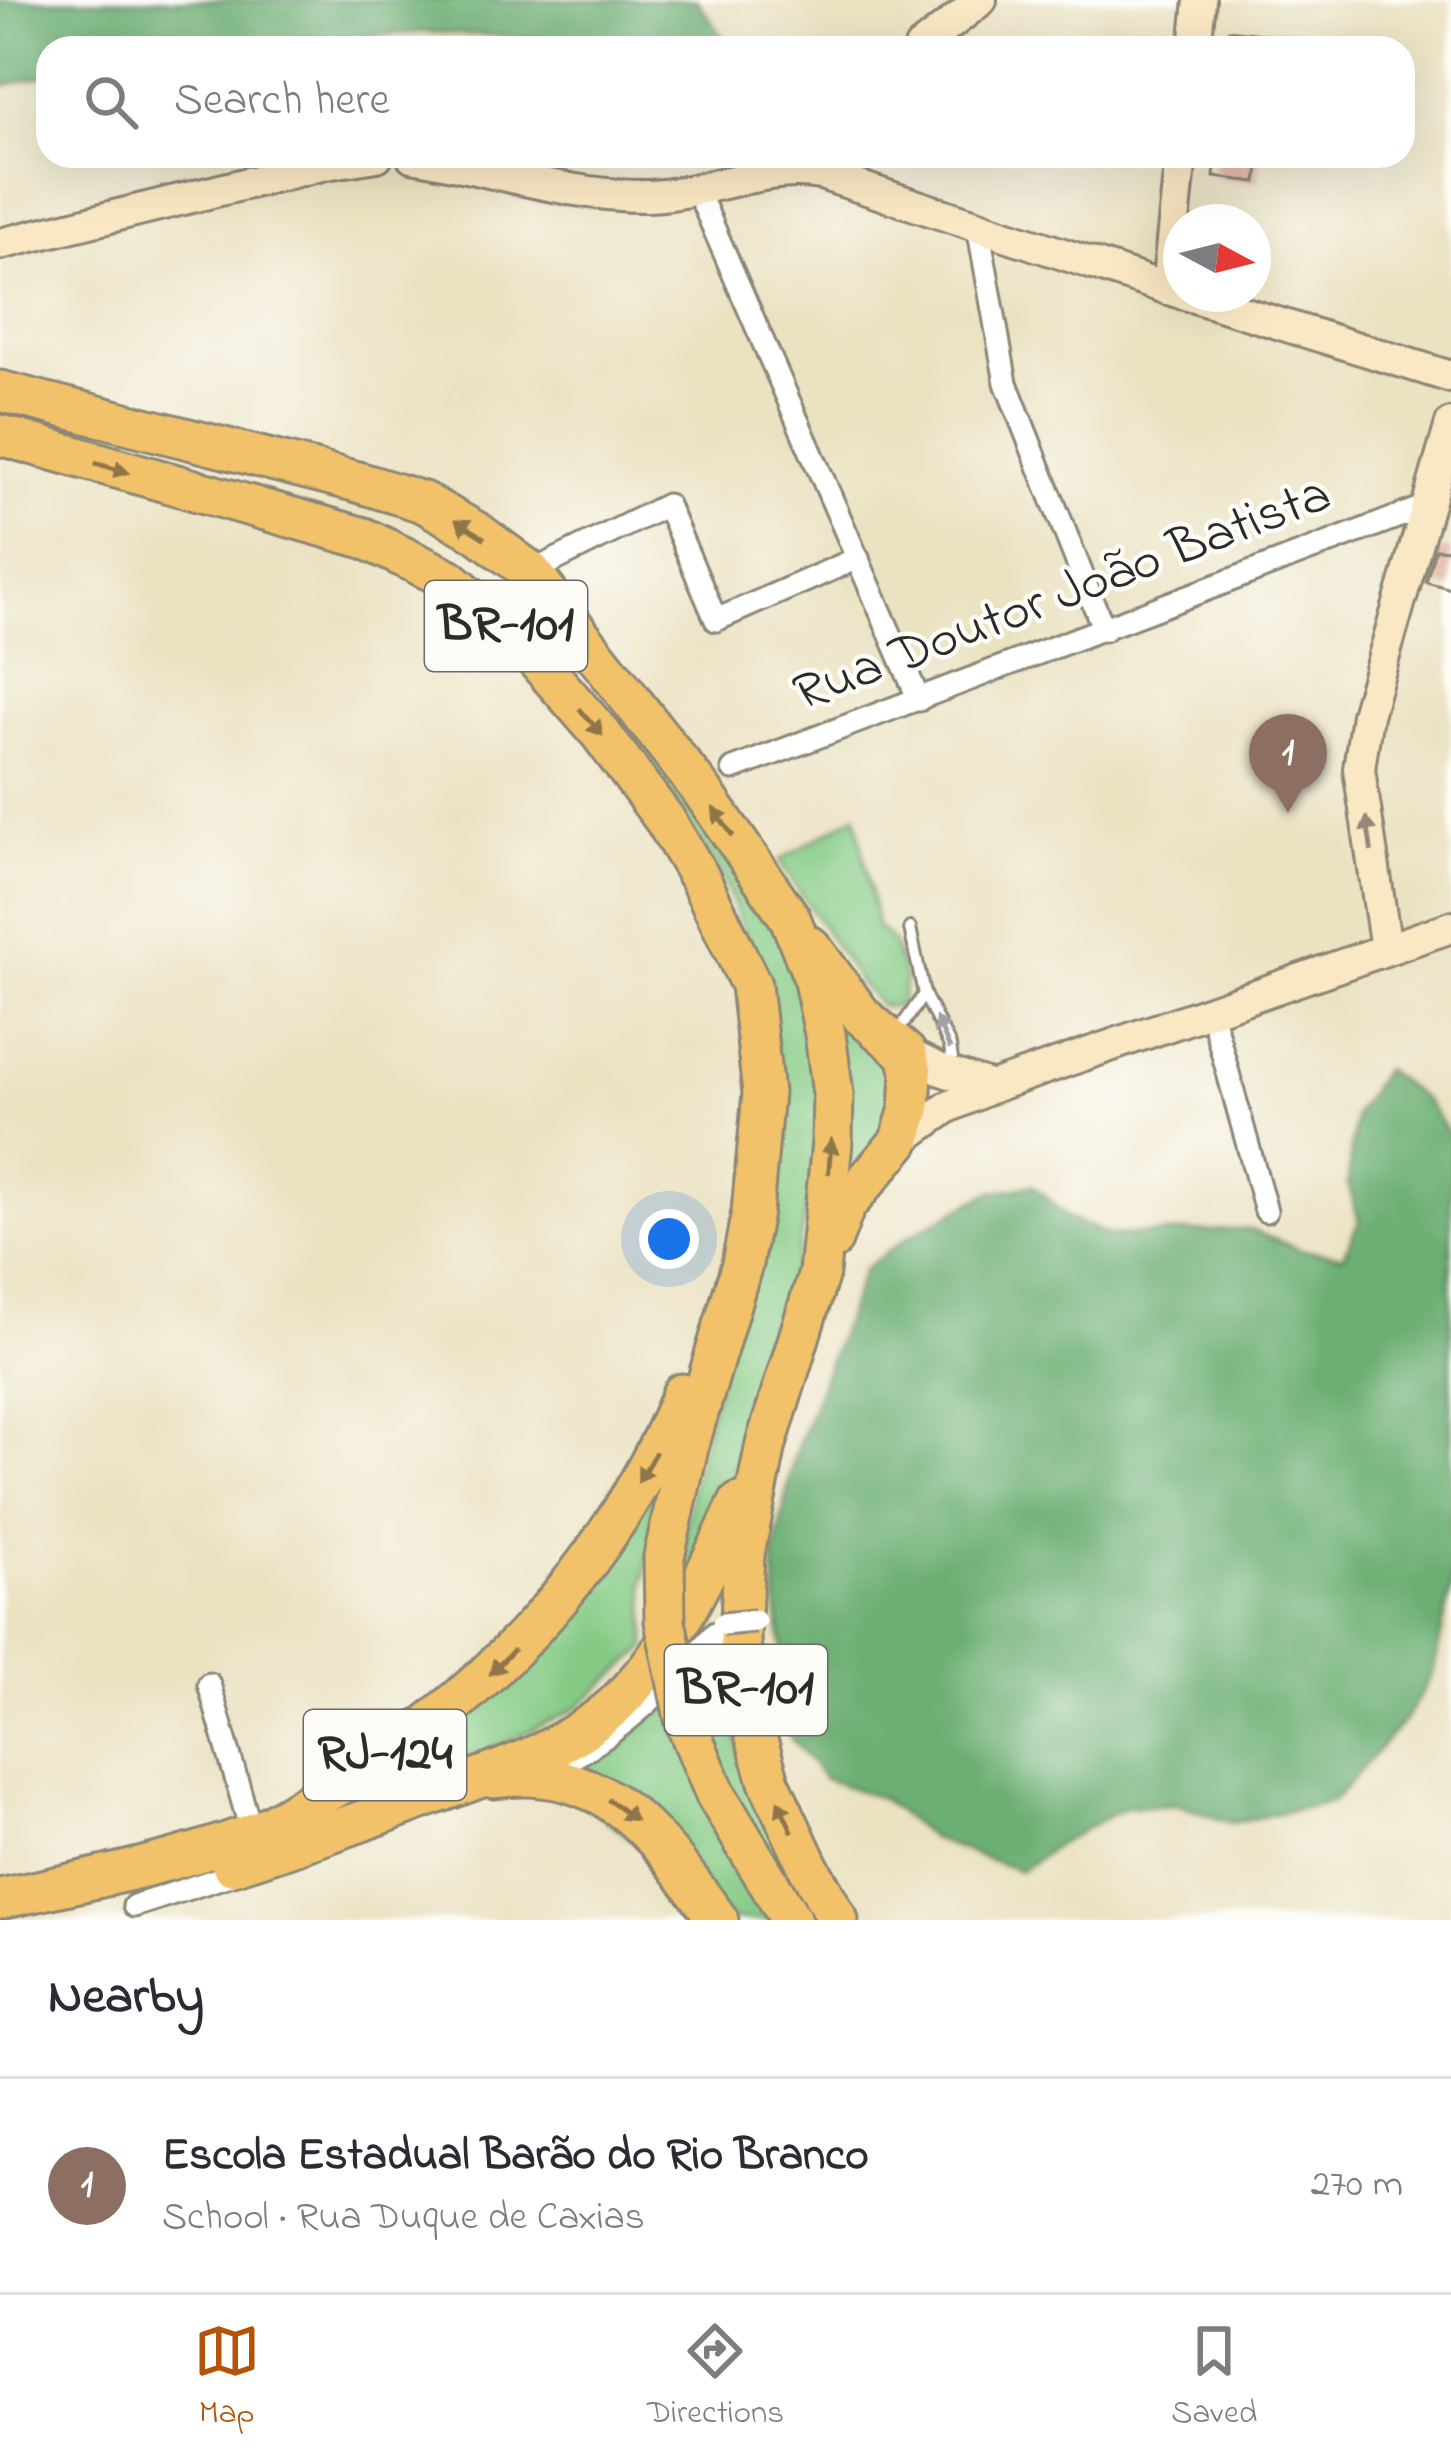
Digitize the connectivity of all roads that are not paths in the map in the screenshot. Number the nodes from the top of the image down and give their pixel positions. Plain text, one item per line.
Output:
1 (981, 0) edge
2 (1200, 0) edge
3 (935, 36) edge
4 (1197, 36) edge
5 (310, 168) edge
6 (475, 168) edge
7 (771, 168) edge
8 (824, 168) edge
9 (1181, 168) edge
10 (698, 192) junction
11 (1180, 204) edge
12 (978, 226) junction
13 (0, 244) edge
14 (1163, 287) edge
15 (1242, 312) edge
16 (1451, 376) edge
17 (0, 381) edge
18 (0, 391) edge
19 (1451, 424) edge
20 (0, 435) edge
21 (210, 442) junction
22 (1426, 506) junction
23 (857, 558) junction
24 (531, 572) junction
25 (1104, 630) junction
26 (919, 700) junction
27 (733, 769) dead end
28 (790, 918) junction
29 (1451, 927) edge
30 (910, 928) dead end
31 (1386, 949) junction
32 (924, 994) junction
33 (1211, 1011) junction
34 (899, 1046) junction
35 (954, 1074) junction
36 (992, 1087) junction
37 (900, 1142) junction
38 (758, 1160) junction
39 (1266, 1211) dead end
40 (819, 1273) junction
41 (766, 1444) junction
42 (209, 1684) dead end
43 (535, 1777) junction
44 (471, 1781) junction
45 (252, 1834) junction
46 (0, 1899) edge
47 (134, 1906) edge
48 (15, 1920) edge
49 (718, 1920) edge
50 (791, 1920) edge
51 (838, 1920) edge

1 - 3 main road
2 - 4 main road
5 - 13 main road
6 - 10 main road
7 - 10 main road
8 - 12 main road
9 - 11 main road
10 - 23 street
12 - 14 main road
12 - 25 street
15 - 16 main road
17 - 21 highway
18 - 21 highway, BR-101
19 - 22 main road
20 -> 38 highway, BR-101
24 -> 21 highway, BR-101
22 - 25 street, Rua Doutor João Batista
31 -> 22 main road
23 - 24 street
23 - 26 street
28 -> 24 highway, BR-101
25 - 26 street, Rua Doutor João Batista
26 - 27 street, Rua Doutor João Batista
28 - 34 highway
40 -> 28 highway, BR-101
29 - 31 main road
30 - 32 lane
31 - 33 main road
32 - 34 lane
35 -> 32 lane
33 - 36 main road
33 - 39 street
34 - 35 main road
34 - 37 highway
35 - 36 main road
36 - 37 main road
37 - 40 highway
37 - 43 street, bridge
38 -> 45 highway, RJ-124
38 - 50 highway, BR-101, bridge
40 - 41 highway, BR-101
41 - 44 highway, RJ-124
51 -> 41 highway, BR-101
42 - 45 street
43 - 44 highway, RJ-124
43 - 47 street
43 -> 49 highway, RJ-124
44 - 47 highway, RJ-124
45 - 46 highway, RJ-124
47 - 48 highway, RJ-124

